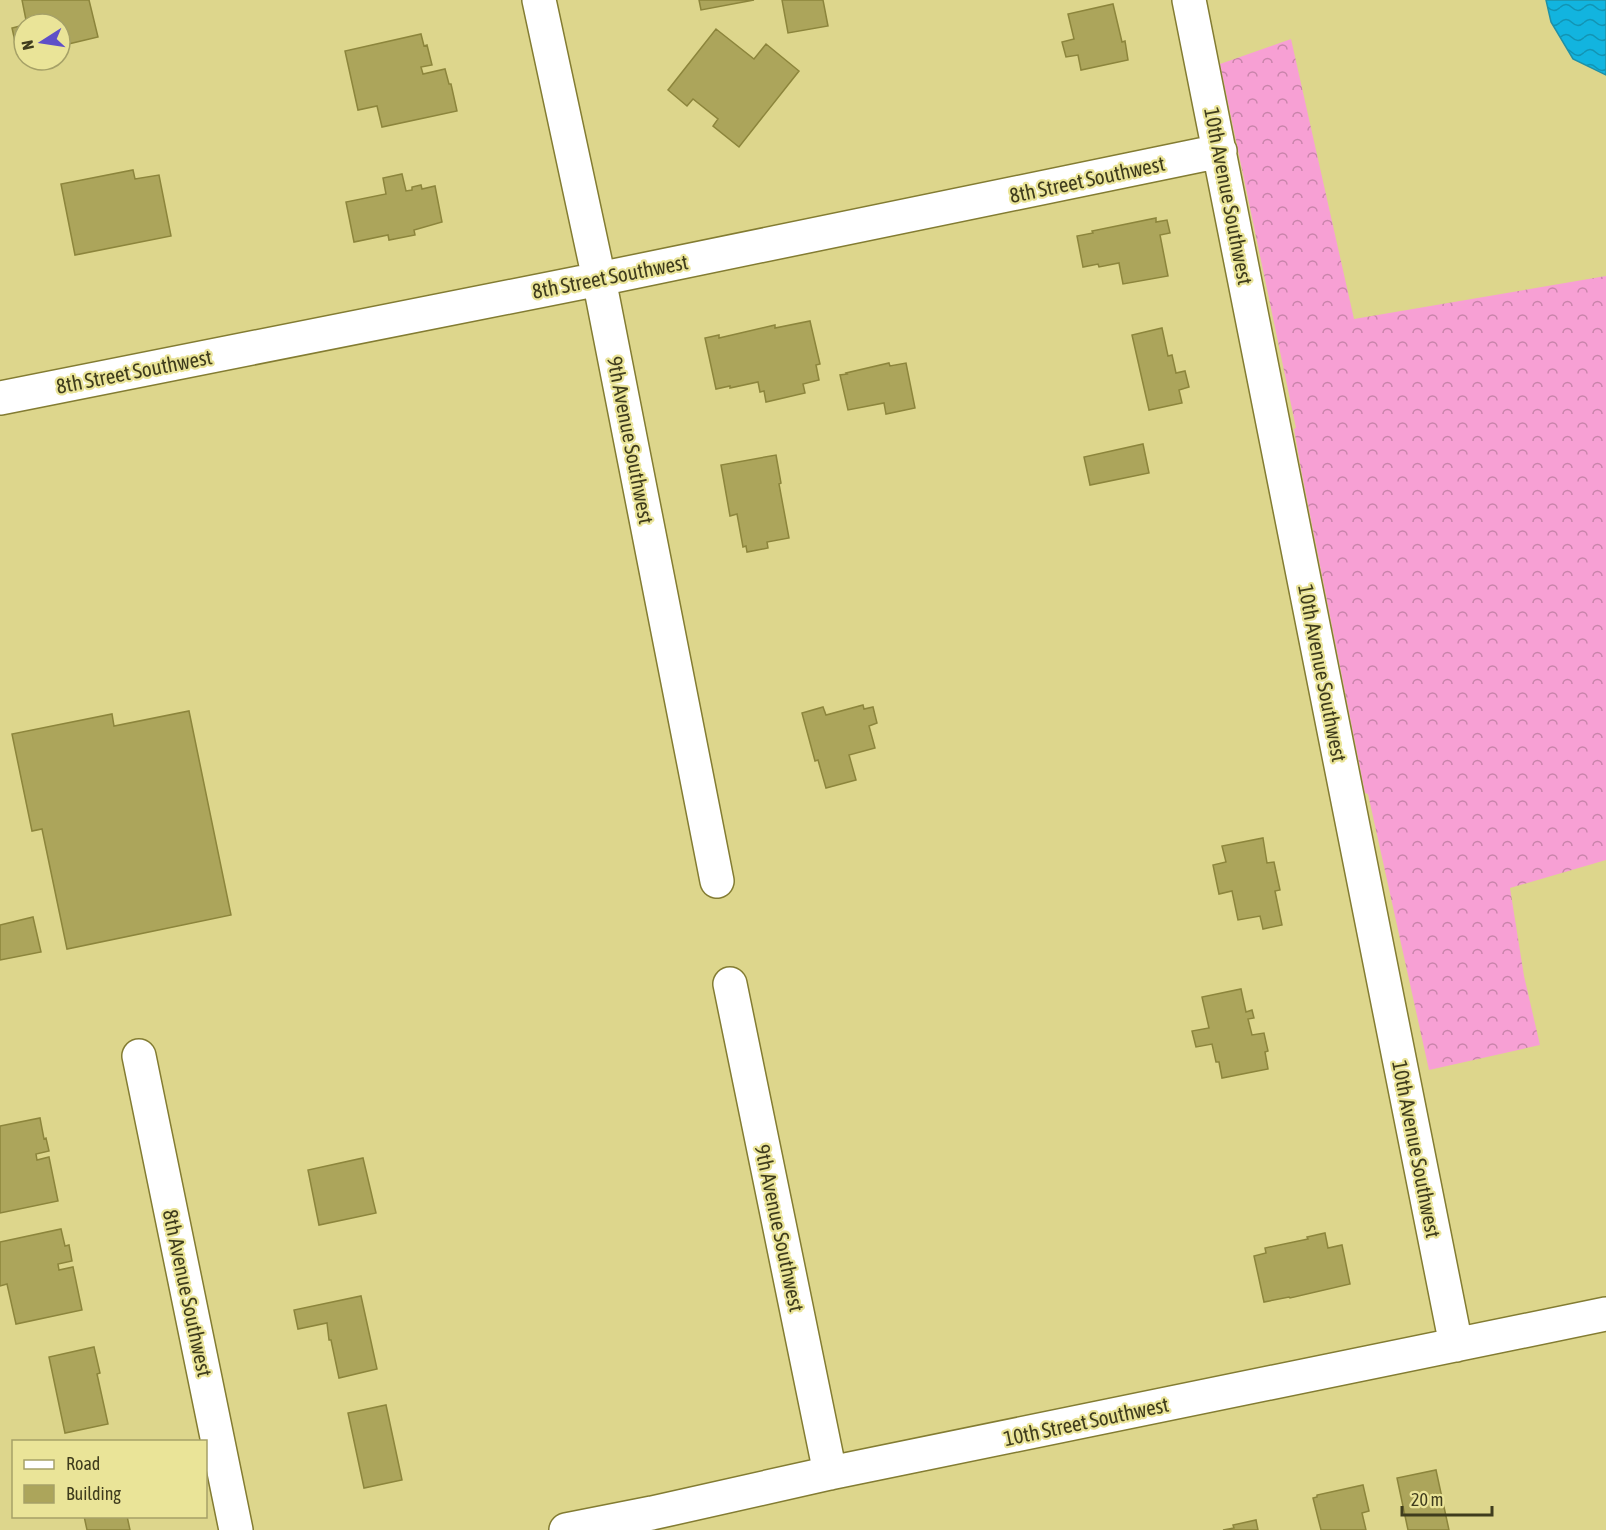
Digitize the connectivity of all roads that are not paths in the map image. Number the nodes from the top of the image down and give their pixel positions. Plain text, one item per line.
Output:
1 (539, 0) edge
2 (1189, 0) edge
3 (1220, 151) junction
4 (599, 279) junction
5 (0, 398) edge
6 (717, 881) dead end
7 (730, 984) dead end
8 (139, 1056) dead end
9 (1606, 1314) edge
10 (1456, 1345) junction
11 (830, 1473) junction
12 (654, 1521) edge
13 (236, 1530) edge
14 (566, 1530) edge

1 - 4 street, 9th Avenue Southwest
2 - 3 street, 10th Avenue Southwest
3 - 4 street, 8th Street Southwest
3 - 10 street, 10th Avenue Southwest
4 - 5 street, 8th Street Southwest
4 - 6 street, 9th Avenue Southwest
7 - 11 street, 9th Avenue Southwest
8 - 13 street, 8th Avenue Southwest
9 - 10 street, 10th Street Southwest
10 - 11 street, 10th Street Southwest
11 - 12 street, 10th Street Southwest
12 - 14 street, 10th Street Southwest

